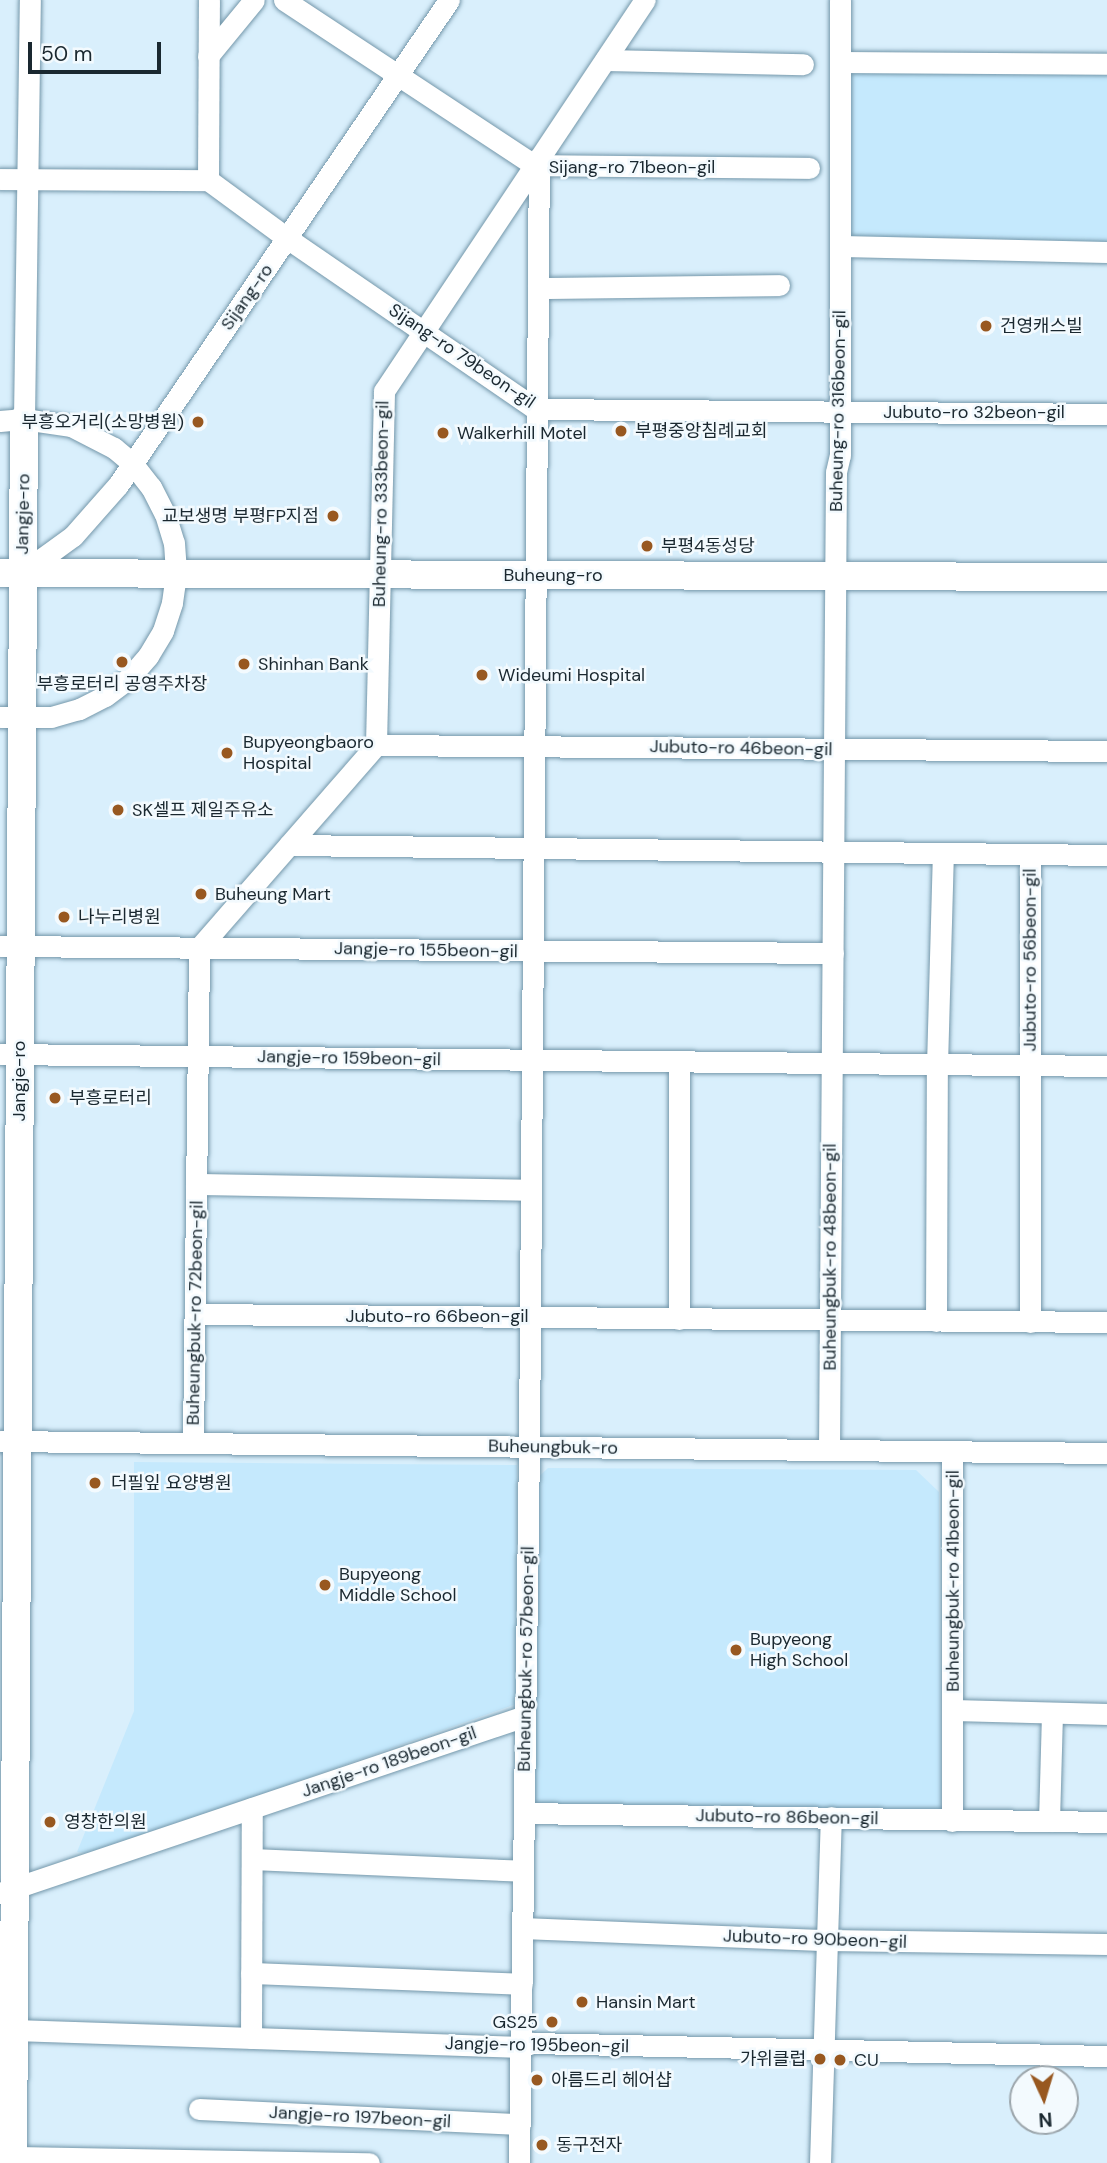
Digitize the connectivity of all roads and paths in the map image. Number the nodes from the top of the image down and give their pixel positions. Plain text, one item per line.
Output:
1 (30, 0) edge
2 (209, 0) edge
3 (254, 0) edge
4 (284, 0) edge
5 (449, 0) edge
6 (645, 0) edge
7 (840, 0) edge
8 (208, 56) junction
9 (605, 60) junction
10 (841, 62) junction
11 (803, 64) dead end
12 (1107, 64) edge
13 (398, 75) junction
14 (538, 163) junction
15 (809, 168) dead end
16 (0, 179) edge
17 (27, 180) junction
18 (208, 180) junction
19 (287, 238) junction
20 (841, 246) junction
21 (1107, 252) edge
22 (779, 285) dead end
23 (538, 288) junction
24 (424, 331) junction
25 (536, 409) junction
26 (840, 411) junction
27 (1107, 414) edge
28 (12, 420) edge
29 (132, 463) junction
30 (11, 573) edge
31 (176, 574) junction
32 (380, 575) junction
33 (535, 575) junction
34 (836, 576) junction
35 (1107, 577) edge
36 (11, 718) edge
37 (376, 745) junction
38 (534, 746) junction
39 (834, 749) junction
40 (1107, 751) edge
41 (289, 845) junction
42 (533, 848) junction
43 (833, 851) junction
44 (943, 853) junction
45 (1030, 854) junction
46 (1107, 855) edge
47 (10, 946) edge
48 (199, 948) junction
49 (532, 951) junction
50 (832, 953) junction
51 (10, 1054) edge
52 (197, 1056) junction
53 (531, 1060) junction
54 (679, 1062) junction
55 (831, 1063) junction
56 (937, 1065) junction
57 (1030, 1066) junction
58 (1107, 1066) edge
59 (196, 1184) junction
60 (531, 1190) junction
61 (195, 1314) junction
62 (530, 1317) junction
63 (680, 1318) junction
64 (829, 1320) junction
65 (936, 1321) junction
66 (1030, 1322) junction
67 (1107, 1322) edge
68 (9, 1441) edge
69 (193, 1443) junction
70 (529, 1447) junction
71 (829, 1450) junction
72 (952, 1451) junction
73 (1107, 1452) edge
74 (8, 1703) edge
75 (954, 1710) junction
76 (1052, 1713) junction
77 (1107, 1714) edge
78 (525, 1716) junction
79 (252, 1808) junction
80 (524, 1813) junction
81 (831, 1817) junction
82 (952, 1821) junction
83 (1049, 1821) junction
84 (1107, 1822) edge
85 (252, 1859) junction
86 (523, 1871) junction
87 (7, 1891) edge
88 (522, 1928) junction
89 (827, 1940) junction
90 (1107, 1944) edge
91 (251, 1973) junction
92 (522, 1984) junction
93 (14, 2030) junction
94 (251, 2038) junction
95 (521, 2047) junction
96 (824, 2051) junction
97 (1107, 2056) edge
98 (199, 2109) dead end
99 (520, 2124) junction
100 (13, 2160) edge
101 (369, 2163) edge
102 (519, 2163) edge
103 (820, 2163) edge

1 - 17 street, Jangje-ro
2 - 8 street
3 - 8 street
4 - 13 street, Sijang-ro 71beon-gil
5 - 13 street, Sijang-ro
6 - 9 street, Buheung-ro 333beon-gil
7 - 10 street, Buheung-ro 316beon-gil
8 - 18 street
9 - 11 street
9 - 14 street, Buheung-ro 333beon-gil
10 - 12 street
10 - 20 street, Buheung-ro 316beon-gil
13 - 14 street, Sijang-ro 71beon-gil
13 - 19 street, Sijang-ro
14 - 15 street, Sijang-ro 71beon-gil
14 - 23 street, Buheungbuk-ro 57beon-gil
14 - 24 street, Buheung-ro 333beon-gil
16 - 17 street
17 - 18 street
17 - 28 street, Jangje-ro
18 - 19 street, Sijang-ro 79beon-gil
19 - 24 street, Sijang-ro 79beon-gil
19 - 29 street, Sijang-ro
20 - 21 street
20 - 26 street, Buheung-ro 316beon-gil
22 - 23 street
23 - 25 street, Buheungbuk-ro 57beon-gil
24 - 25 street, Sijang-ro 79beon-gil
24 - 32 street, Buheung-ro 333beon-gil
25 - 26 street, Sijang-ro 79beon-gil
25 - 33 street, Buheungbuk-ro 57beon-gil
26 - 27 street, Jubuto-ro 32beon-gil
26 - 34 street, Buheung-ro 316beon-gil
28 - 29 street
28 - 30 main road, Jangje-ro
29 - 30 street, Sijang-ro
29 - 31 street
30 - 31 main road, Buheung-ro
30 - 36 main road, Jangje-ro
31 - 32 main road, Buheung-ro
31 - 36 street
32 - 33 main road, Buheung-ro
32 - 37 street, Buheung-ro 333beon-gil
33 - 34 main road, Buheung-ro
33 - 38 street, Buheungbuk-ro 57beon-gil
34 - 35 main road, Buheung-ro
34 - 39 street, Buheung-ro 316beon-gil
36 - 47 main road, Jangje-ro
37 - 38 street, Jubuto-ro 46beon-gil
37 - 41 street
38 - 39 street, Jubuto-ro 46beon-gil
38 - 42 street, Buheungbuk-ro 57beon-gil
39 - 40 street, Jubuto-ro 46beon-gil
39 - 43 street, Buheung-ro 316beon-gil
41 - 42 street
41 - 48 street
42 - 43 street
42 - 49 street, Buheungbuk-ro 57beon-gil
43 - 44 street
43 - 50 street, Buheungbuk-ro 48beon-gil
44 - 45 street
44 - 56 street
45 - 46 street
45 - 57 street, Jubuto-ro 56beon-gil
47 - 48 street, Jangje-ro 155beon-gil
47 - 51 main road, Jangje-ro
48 - 49 street, Jangje-ro 155beon-gil
48 - 52 street
49 - 50 street, Jangje-ro 155beon-gil
49 - 53 street, Buheungbuk-ro 57beon-gil
50 - 55 street, Buheungbuk-ro 48beon-gil
51 - 52 street, Jangje-ro 159beon-gil
51 - 68 main road, Jangje-ro
52 - 53 street, Jangje-ro 159beon-gil
52 - 59 street, Buheungbuk-ro 72beon-gil
53 - 54 street, Jangje-ro 159beon-gil
53 - 60 street, Buheungbuk-ro 57beon-gil
54 - 55 street, Jangje-ro 159beon-gil
54 - 63 street
55 - 56 street, Jubuto-ro 56beon-gil
55 - 64 street, Buheungbuk-ro 48beon-gil
56 - 57 street, Jubuto-ro 56beon-gil
56 - 65 street
57 - 58 street, Jubuto-ro 56beon-gil
57 - 66 street, Jubuto-ro 56beon-gil
59 - 60 street, Buheungbuk-ro 72beon-gil
59 - 61 street, Buheungbuk-ro 72beon-gil
60 - 62 street, Buheungbuk-ro 57beon-gil
61 - 62 street, Jubuto-ro 66beon-gil
61 - 69 street, Buheungbuk-ro 72beon-gil
62 - 63 street, Jubuto-ro 66beon-gil
62 - 70 street, Buheungbuk-ro 57beon-gil
63 - 64 street, Jubuto-ro 66beon-gil
64 - 65 street, Jubuto-ro 66beon-gil
64 - 71 street, Buheungbuk-ro 48beon-gil
65 - 66 street, Jubuto-ro 66beon-gil
66 - 67 street, Jubuto-ro 66beon-gil
68 - 69 street, Buheungbuk-ro
68 - 74 main road, Jangje-ro
69 - 70 street, Buheungbuk-ro
70 - 71 street, Buheungbuk-ro
70 - 78 street, Buheungbuk-ro 57beon-gil
71 - 72 street, Buheungbuk-ro
72 - 73 street, Buheungbuk-ro
72 - 75 street, Buheungbuk-ro 41beon-gil
74 - 87 main road, Jangje-ro
75 - 76 street, Buheungbuk-ro 41beon-gil
75 - 82 street, Buheungbuk-ro 41beon-gil
76 - 77 street, Buheungbuk-ro 41beon-gil
76 - 83 street
78 - 79 street, Jangje-ro 189beon-gil
78 - 80 street, Buheungbuk-ro 57beon-gil
79 - 85 street
79 - 87 street, Jangje-ro 189beon-gil
80 - 81 street, Jubuto-ro 86beon-gil
80 - 86 street, Buheungbuk-ro 57beon-gil
81 - 82 street, Jubuto-ro 86beon-gil
81 - 89 street
82 - 83 street, Jubuto-ro 86beon-gil
83 - 84 street, Jubuto-ro 86beon-gil
85 - 86 street
85 - 91 street
86 - 88 street, Buheungbuk-ro 57beon-gil
87 - 93 main road, Jangje-ro
88 - 89 street, Jubuto-ro 90beon-gil
88 - 92 street, Buheungbuk-ro 57beon-gil
89 - 90 street, Jubuto-ro 90beon-gil
89 - 96 street
91 - 92 street
91 - 94 street
92 - 95 street, Buheungbuk-ro 57beon-gil
93 - 94 street, Jangje-ro 195beon-gil
93 - 100 main road, Jangje-ro
94 - 95 street, Jangje-ro 195beon-gil
95 - 96 street, Jangje-ro 195beon-gil
95 - 99 street, Buheungbuk-ro 57beon-gil
96 - 97 street, Jangje-ro 195beon-gil
96 - 103 street
98 - 99 street, Jangje-ro 197beon-gil
99 - 102 street, Buheungbuk-ro 57beon-gil
100 - 101 street

